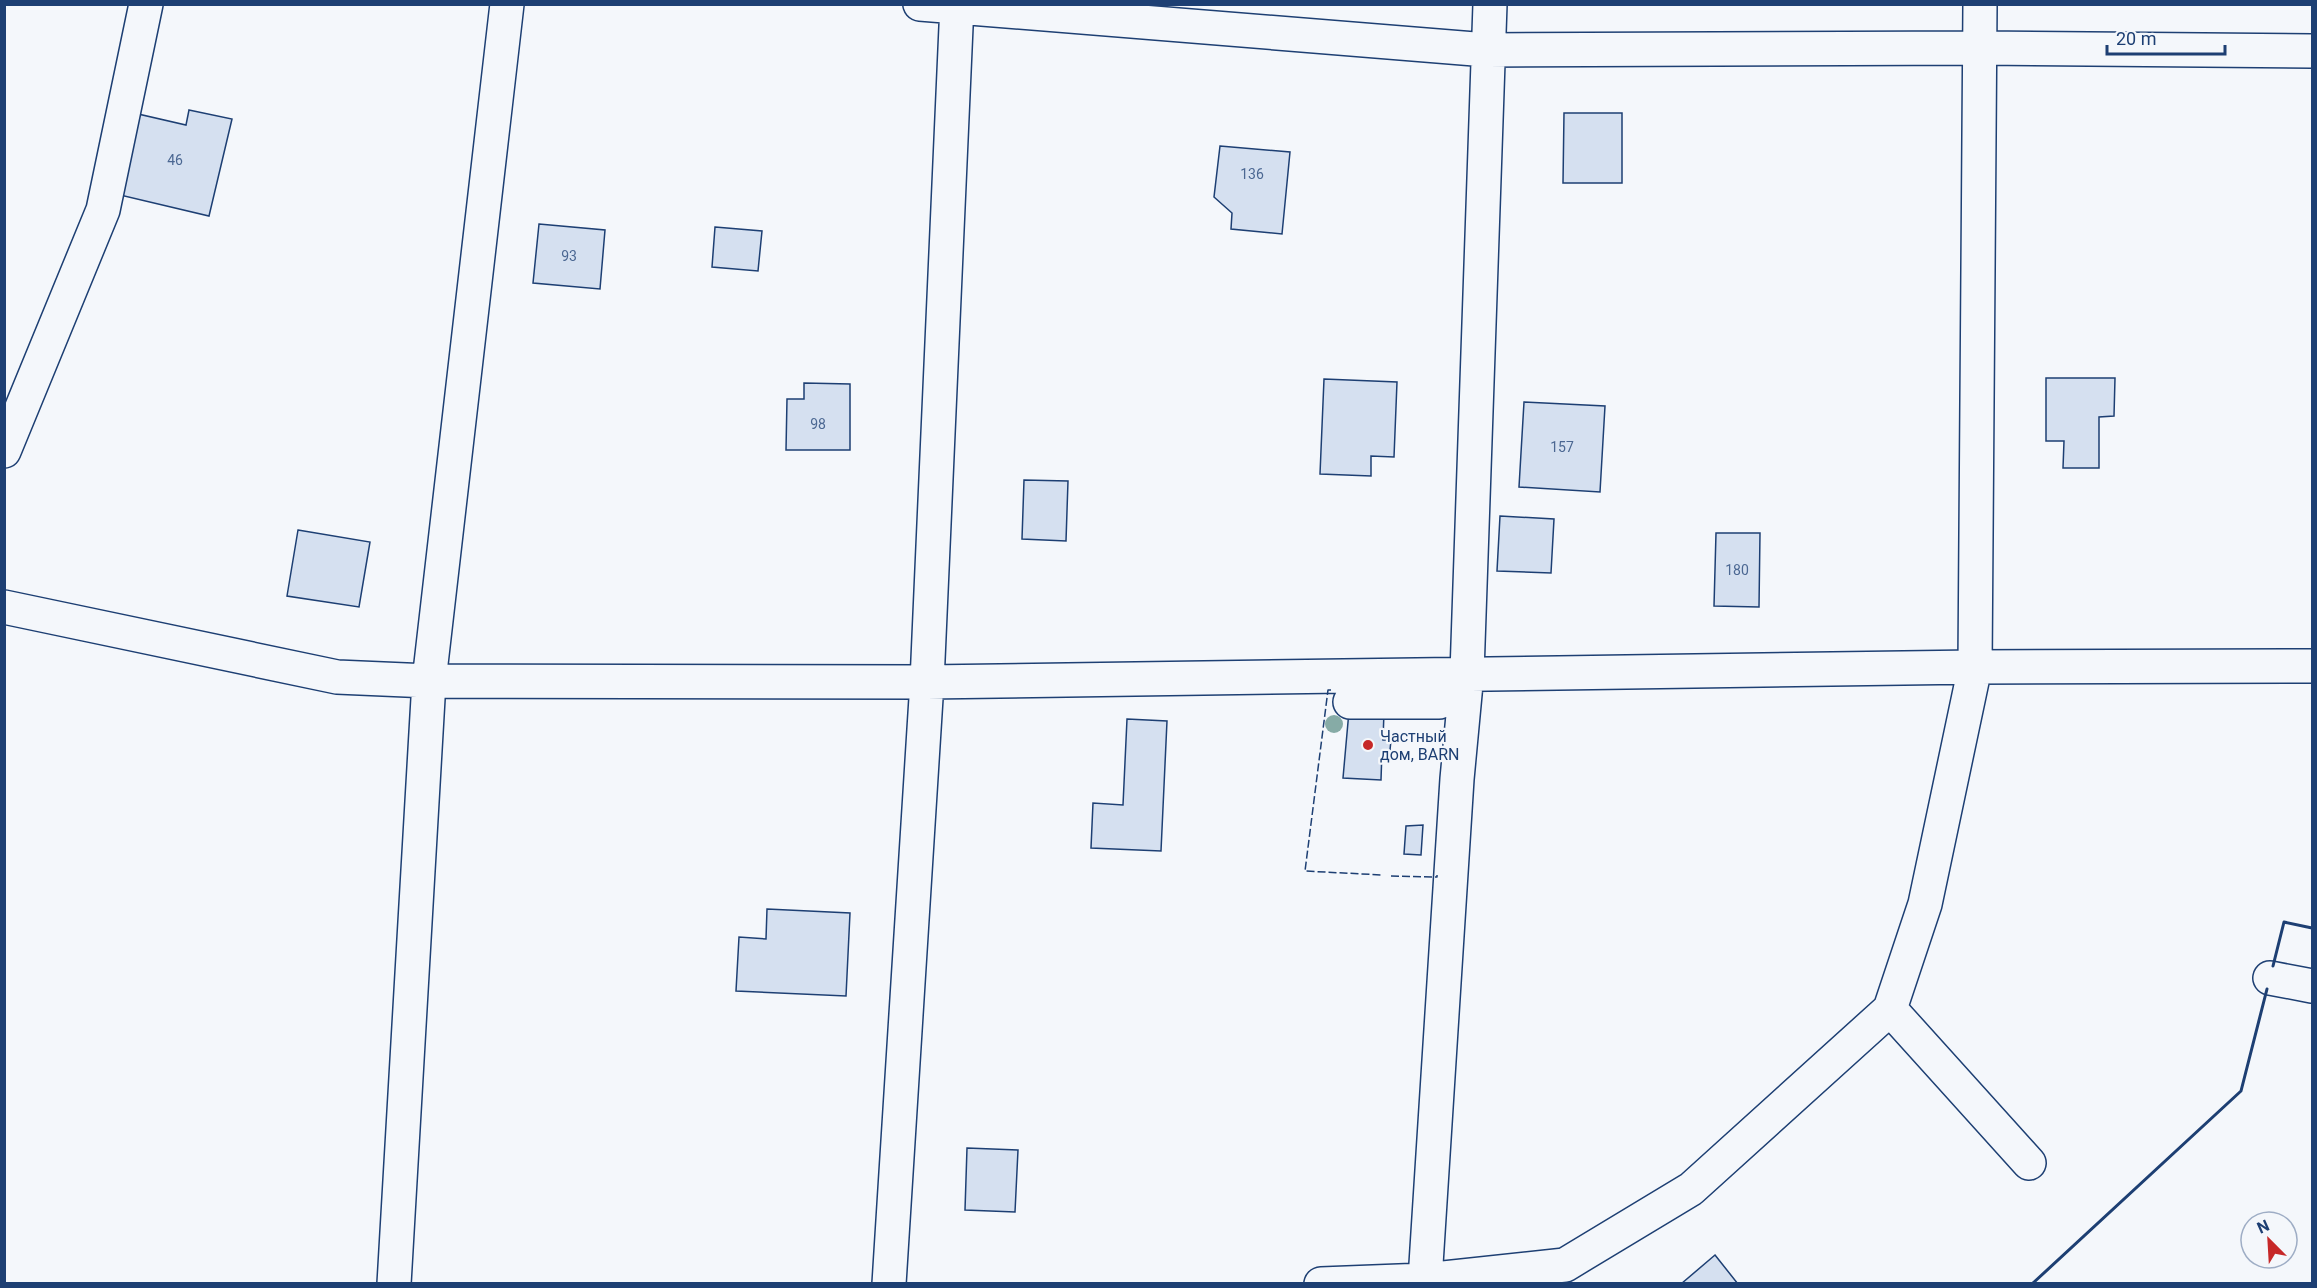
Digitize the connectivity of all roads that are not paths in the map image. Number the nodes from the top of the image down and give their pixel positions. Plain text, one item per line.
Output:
1 (146, 4) edge
2 (507, 4) edge
3 (920, 4) edge
4 (1490, 4) edge
5 (1980, 4) edge
6 (957, 6) edge
7 (1981, 48) junction
8 (1487, 50) junction
9 (2313, 51) edge
10 (4, 451) edge
11 (4, 607) edge
12 (2313, 666) edge
13 (1975, 667) junction
14 (1467, 673) junction
15 (429, 681) junction
16 (927, 682) junction
17 (1350, 702) dead end
18 (2270, 978) dead end
19 (2313, 986) edge
20 (1890, 1009) junction
21 (2029, 1163) dead end
22 (1568, 1274) edge
23 (1425, 1280) junction
24 (394, 1284) edge
25 (889, 1284) edge
26 (1321, 1284) edge

1 - 10 street
2 - 15 street
3 - 6 street
4 - 8 street
5 - 7 street
6 - 8 street
6 - 16 street
7 - 8 street
7 - 9 street
7 - 13 street
8 - 14 street
11 - 15 street
12 - 13 street
13 - 14 street
13 - 20 street
14 - 16 street
14 - 17 street
14 - 23 street
15 - 16 street
15 - 24 street
16 - 25 street
18 - 19 street
20 - 21 street
20 - 22 street
22 - 23 street
23 - 26 street

